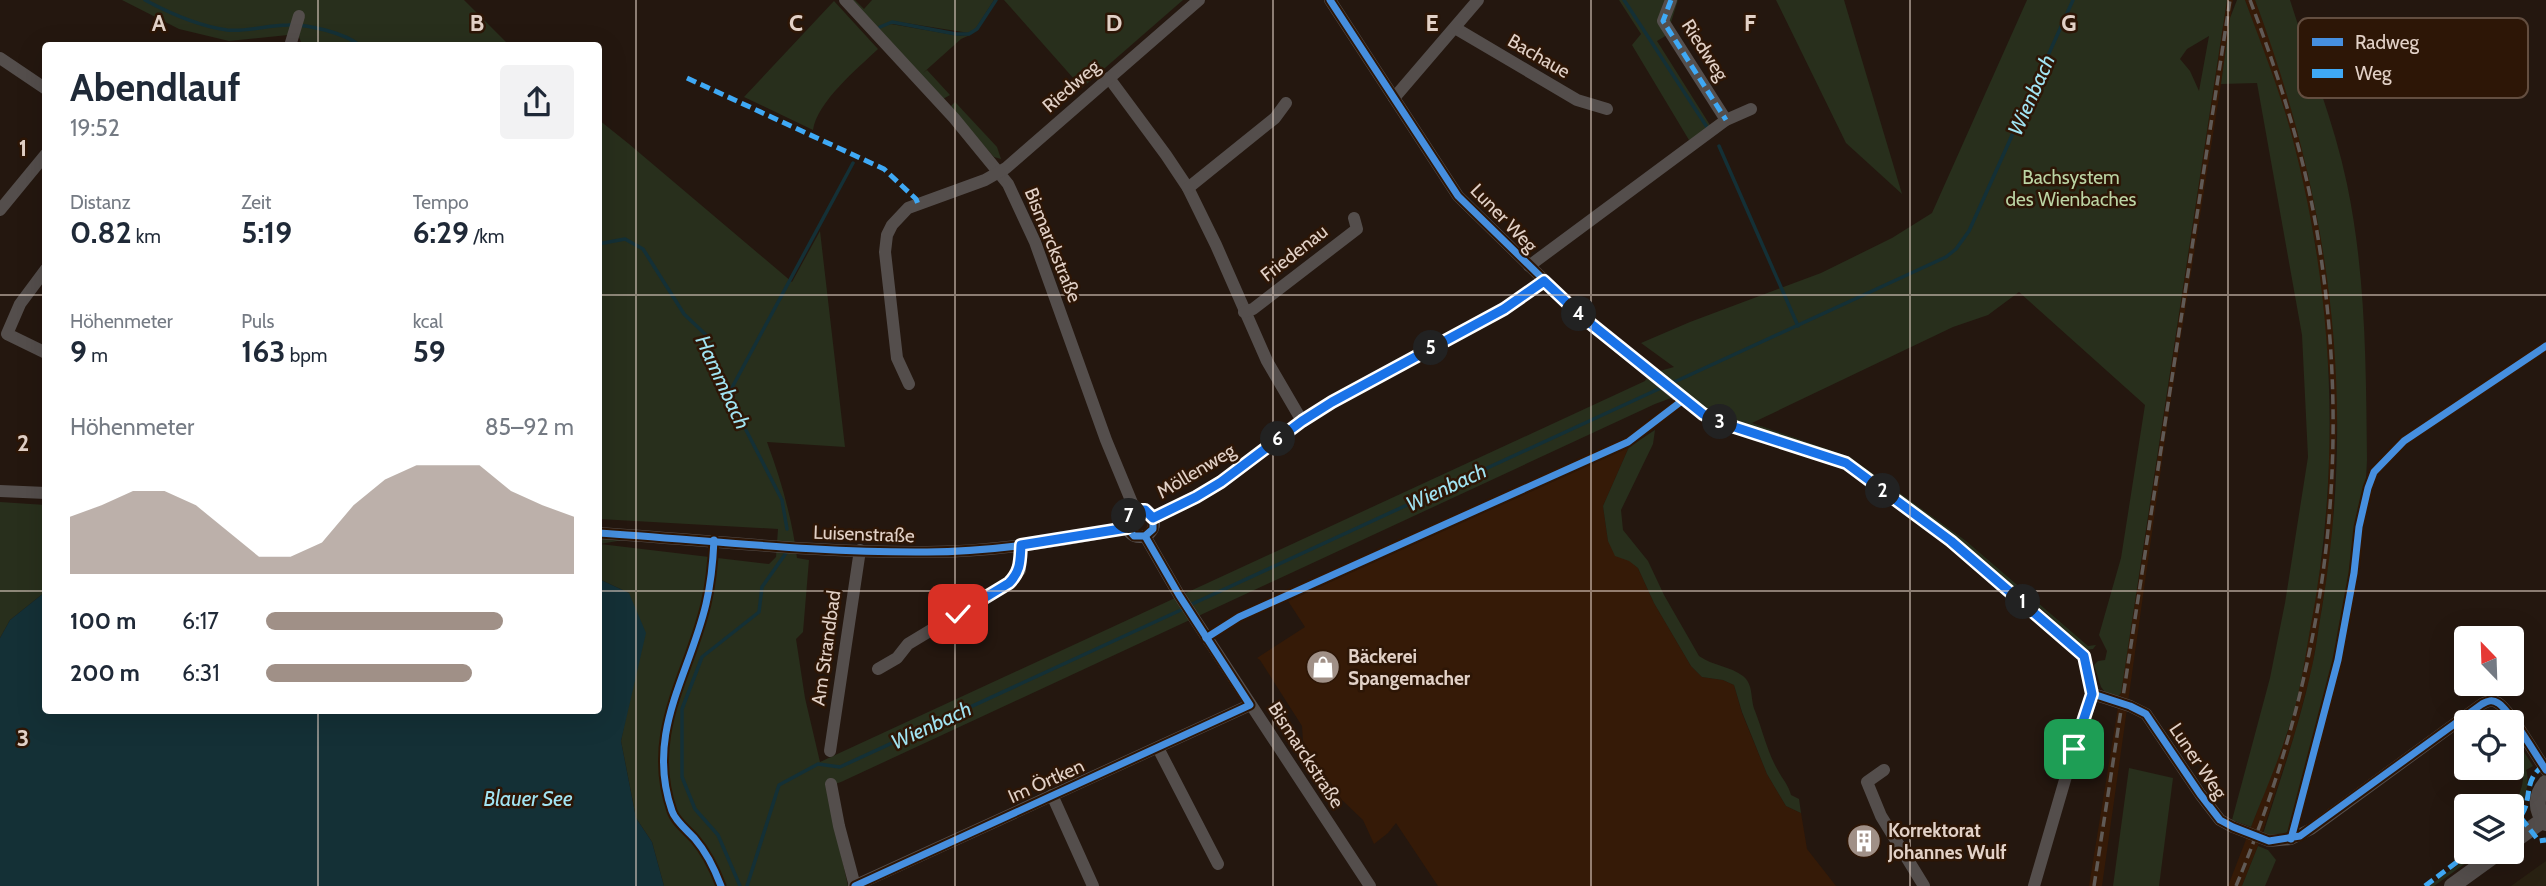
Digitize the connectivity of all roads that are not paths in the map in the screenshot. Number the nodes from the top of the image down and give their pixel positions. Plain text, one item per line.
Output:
1 (845, 0) edge
2 (1199, 0) edge
3 (1330, 0) edge
4 (1478, 0) edge
5 (1671, 0) edge
6 (299, 16) dead end
7 (1455, 28) junction
8 (291, 42) edge
9 (0, 58) edge
10 (1109, 78) junction
11 (42, 86) edge
12 (1394, 98) junction
13 (1286, 103) dead end
14 (1607, 109) dead end
15 (1751, 109) dead end
16 (1726, 120) junction
17 (42, 159) edge
18 (999, 172) junction
19 (1188, 188) junction
20 (0, 210) edge
21 (1354, 218) dead end
22 (1529, 266) junction
23 (42, 275) edge
24 (1544, 281) junction
25 (1244, 312) junction
26 (42, 352) edge
27 (909, 384) dead end
28 (1302, 421) junction
29 (0, 491) edge
30 (42, 493) edge
31 (1135, 510) junction
32 (1153, 518) junction
33 (1127, 528) junction
34 (602, 533) edge
35 (1145, 536) junction
36 (1021, 545) junction
37 (860, 550) junction
38 (877, 669) dead end
39 (2092, 694) junction
40 (1250, 705) junction
41 (1158, 748) junction
42 (830, 751) dead end
43 (1884, 770) dead end
44 (2546, 770) edge
45 (2546, 783) edge
46 (831, 784) dead end
47 (1052, 795) junction
48 (2545, 821) edge
49 (2524, 835) edge
50 (1218, 864) dead end
51 (2482, 864) edge
52 (855, 886) edge
53 (1093, 886) edge
54 (1370, 886) edge
55 (1924, 886) edge
56 (2034, 886) edge
57 (2452, 886) edge

1 - 18 street, Bismarckstraße
2 - 10 street, Riedweg
3 - 12 street, Luner Weg
4 - 7 street
5 - 16 street, Riedweg
6 - 8 street
7 - 12 street
7 - 14 street, Bachaue
9 - 11 street
10 - 18 street, Riedweg
10 - 19 street, Friedenau
12 - 22 street, Luner Weg
13 - 19 street
15 - 16 street, Luner Weg
16 - 22 street, Luner Weg
17 - 20 street
18 - 27 street, Riedweg
18 - 31 street, Bismarckstraße
19 - 25 street, Friedenau
21 - 25 street, Friedenau
22 - 24 street, Luner Weg
23 - 26 street
24 - 28 street, Möllenweg
24 - 39 street, Luner Weg
25 - 28 street, Friedenau
28 - 32 street, Möllenweg
29 - 30 street
31 - 32 street
31 - 33 street
32 - 35 street
33 - 35 street
33 - 36 street, Luisenstraße
34 - 37 street, Luisenstraße
35 - 40 street, Bismarckstraße
36 - 37 street, Luisenstraße
36 - 38 street
37 - 42 street, Am Strandbad
39 - 44 street, Luner Weg
39 - 56 street
40 - 41 street, Im Örtken
40 - 54 street, Bismarckstraße
41 - 47 street, Im Örtken
41 - 50 street
43 - 55 street
45 - 48 street
46 - 52 street
47 - 52 street, Im Örtken
47 - 53 street
48 - 49 street
51 - 57 street

